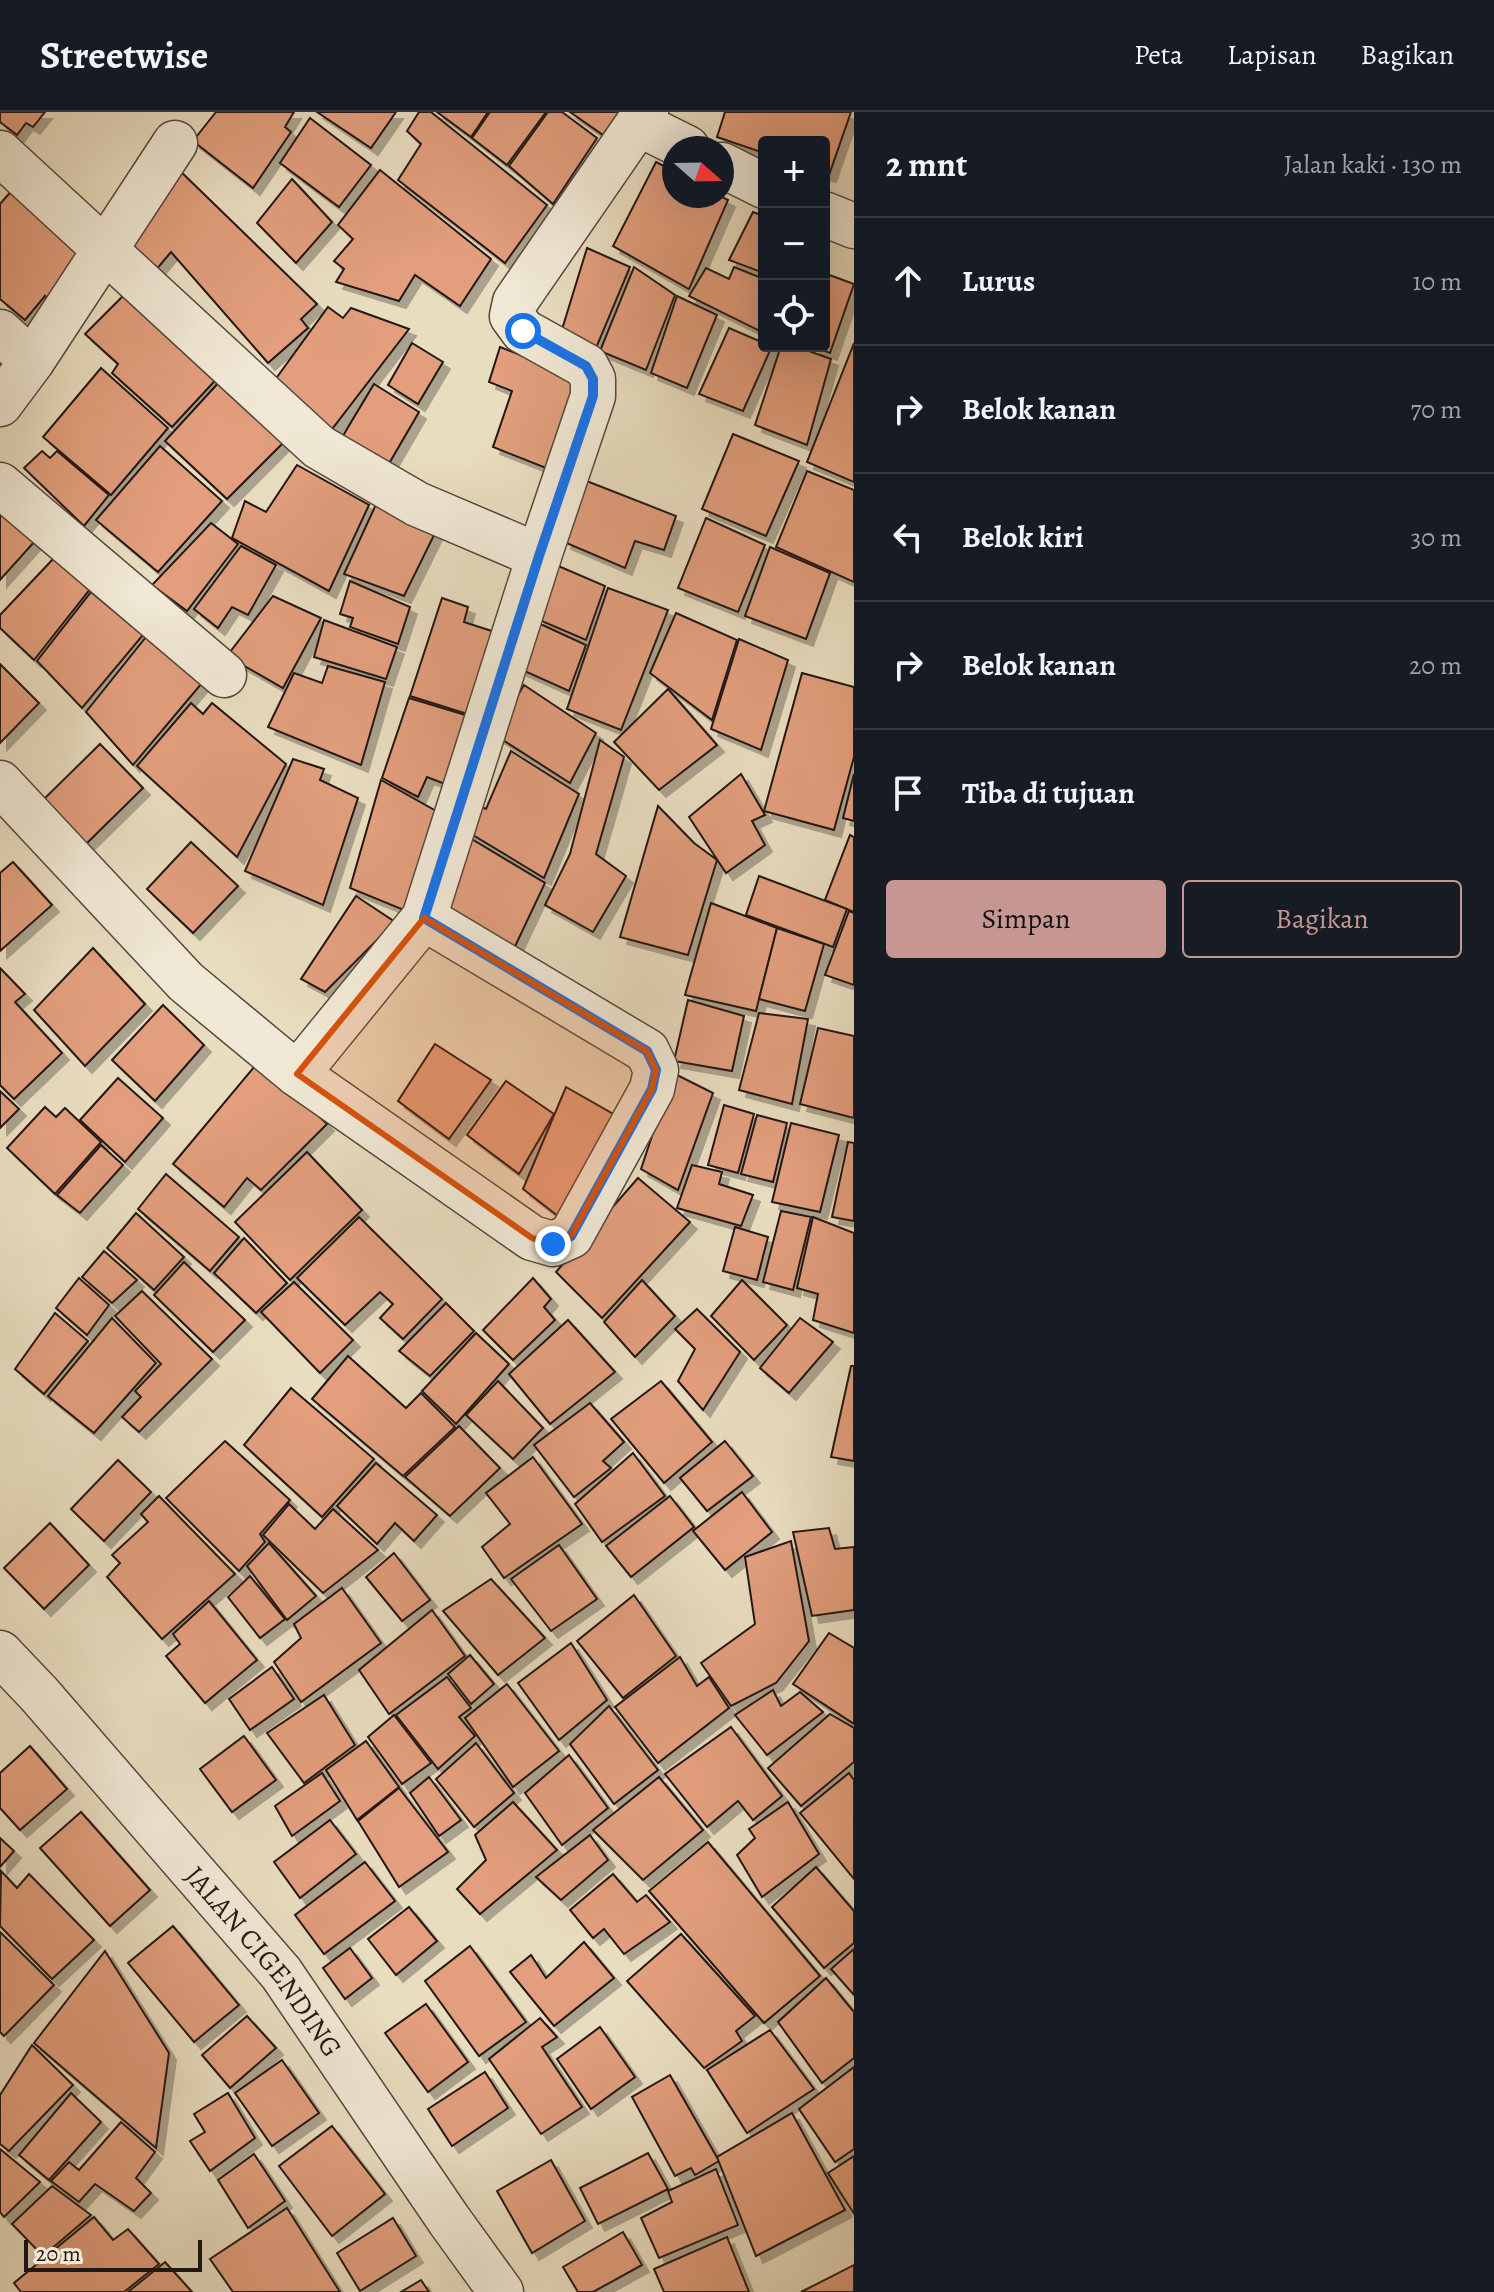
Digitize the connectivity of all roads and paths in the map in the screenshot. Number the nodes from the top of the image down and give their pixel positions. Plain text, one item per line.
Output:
1 (642, 118) edge
2 (669, 136) edge
3 (175, 143) dead end
4 (0, 153) edge
5 (734, 171) edge
6 (758, 183) edge
7 (830, 216) edge
8 (854, 226) edge
9 (104, 252) junction
10 (0, 332) edge
11 (32, 361) junction
12 (0, 404) edge
13 (0, 485) edge
14 (539, 556) junction
15 (224, 675) dead end
16 (0, 783) edge
17 (424, 918) junction
18 (297, 1074) junction
19 (0, 1653) edge
20 (501, 2292) edge

1 - 2 street
1 - 14 street
3 - 9 street
4 - 9 street
5 - 6 street
7 - 8 street
9 - 11 street
9 - 14 street
10 - 11 street
11 - 12 street
13 - 15 street
14 - 17 street
16 - 18 street
17 - 18 street
17 - 18 street
19 - 20 street, JALAN CIGENDING

